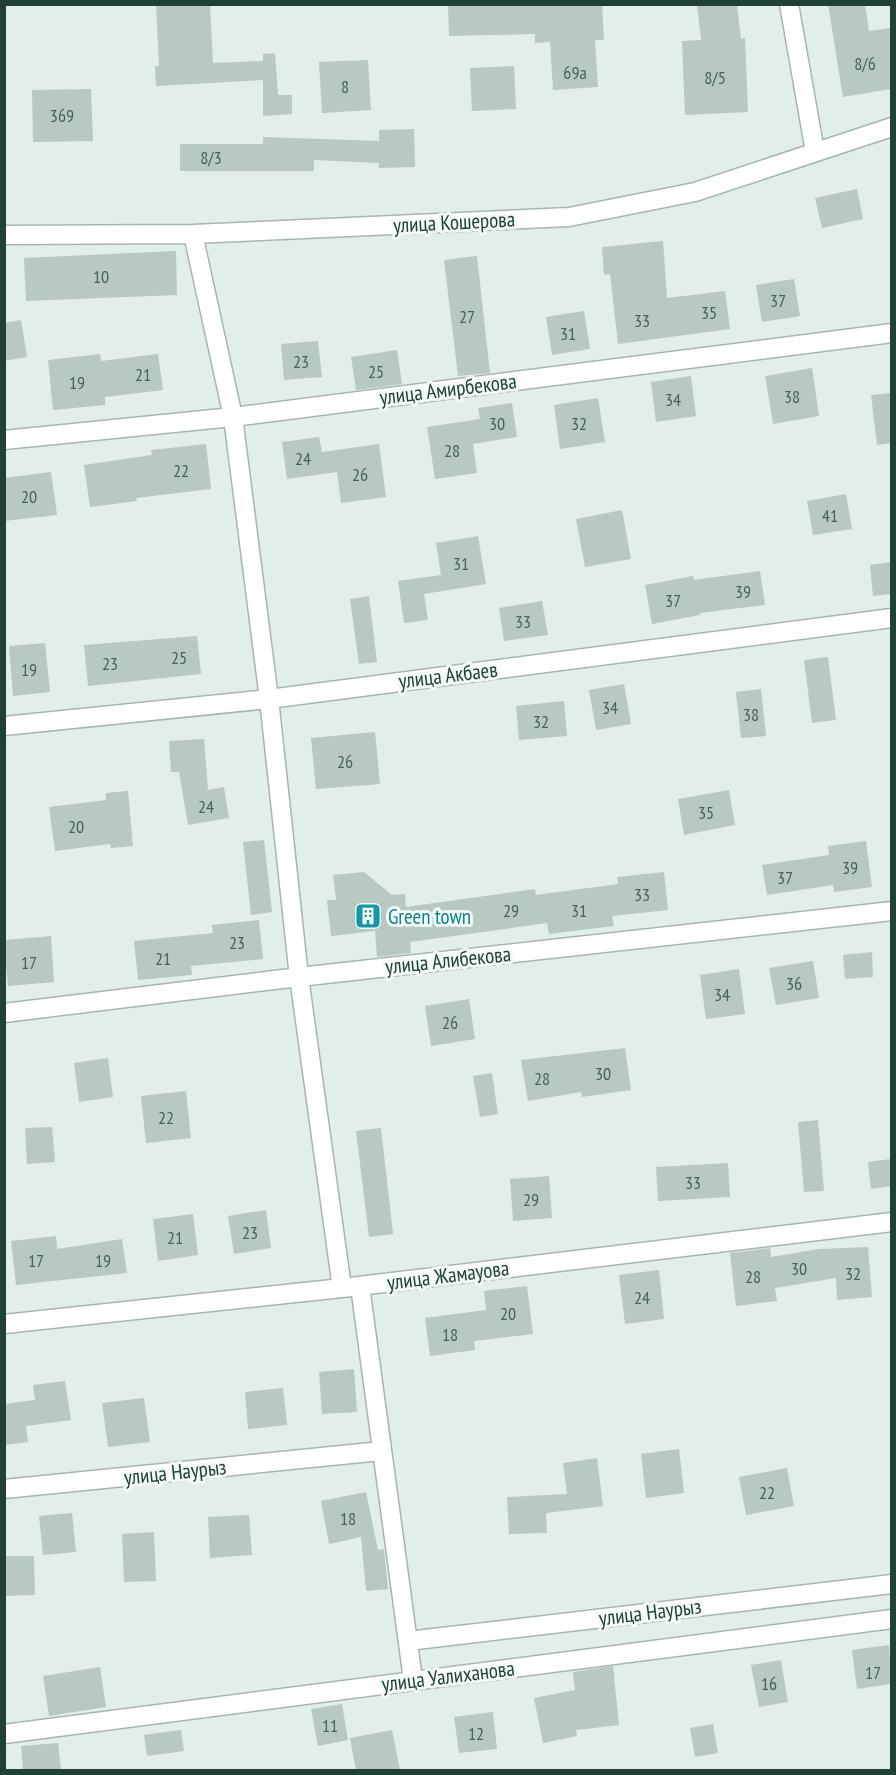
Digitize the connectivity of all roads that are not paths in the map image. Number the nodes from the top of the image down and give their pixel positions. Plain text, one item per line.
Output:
1 (789, 4) edge
2 (891, 127) edge
3 (815, 152) junction
4 (193, 234) junction
5 (4, 235) edge
6 (891, 333) edge
7 (233, 417) junction
8 (4, 440) edge
9 (891, 618) edge
10 (269, 699) junction
11 (4, 726) edge
12 (891, 911) edge
13 (299, 976) junction
14 (4, 1013) edge
15 (891, 1222) edge
16 (351, 1287) junction
17 (4, 1324) edge
18 (381, 1451) junction
19 (4, 1489) edge
20 (891, 1584) edge
21 (891, 1619) edge
22 (408, 1641) junction
23 (413, 1680) junction
24 (4, 1734) edge

1 - 3 street
2 - 3 street, улица Кошерова
3 - 4 street, улица Кошерова
4 - 5 street, улица Кошерова
4 - 7 street
6 - 7 street, улица Амирбекова
7 - 8 street, улица Амирбекова
7 - 10 street
9 - 10 street, улица Акбаев
10 - 11 street, улица Акбаев
10 - 13 street
12 - 13 street, улица Алибекова
13 - 14 street, улица Алибекова
13 - 16 street
15 - 16 street, улица Жамауова
16 - 17 street, улица Жамауова
16 - 18 street
18 - 19 street, улица Наурыз
18 - 22 street
20 - 22 street, улица Наурыз
21 - 23 street, улица Уалиханова
22 - 23 street
23 - 24 street, улица Уалиханова

